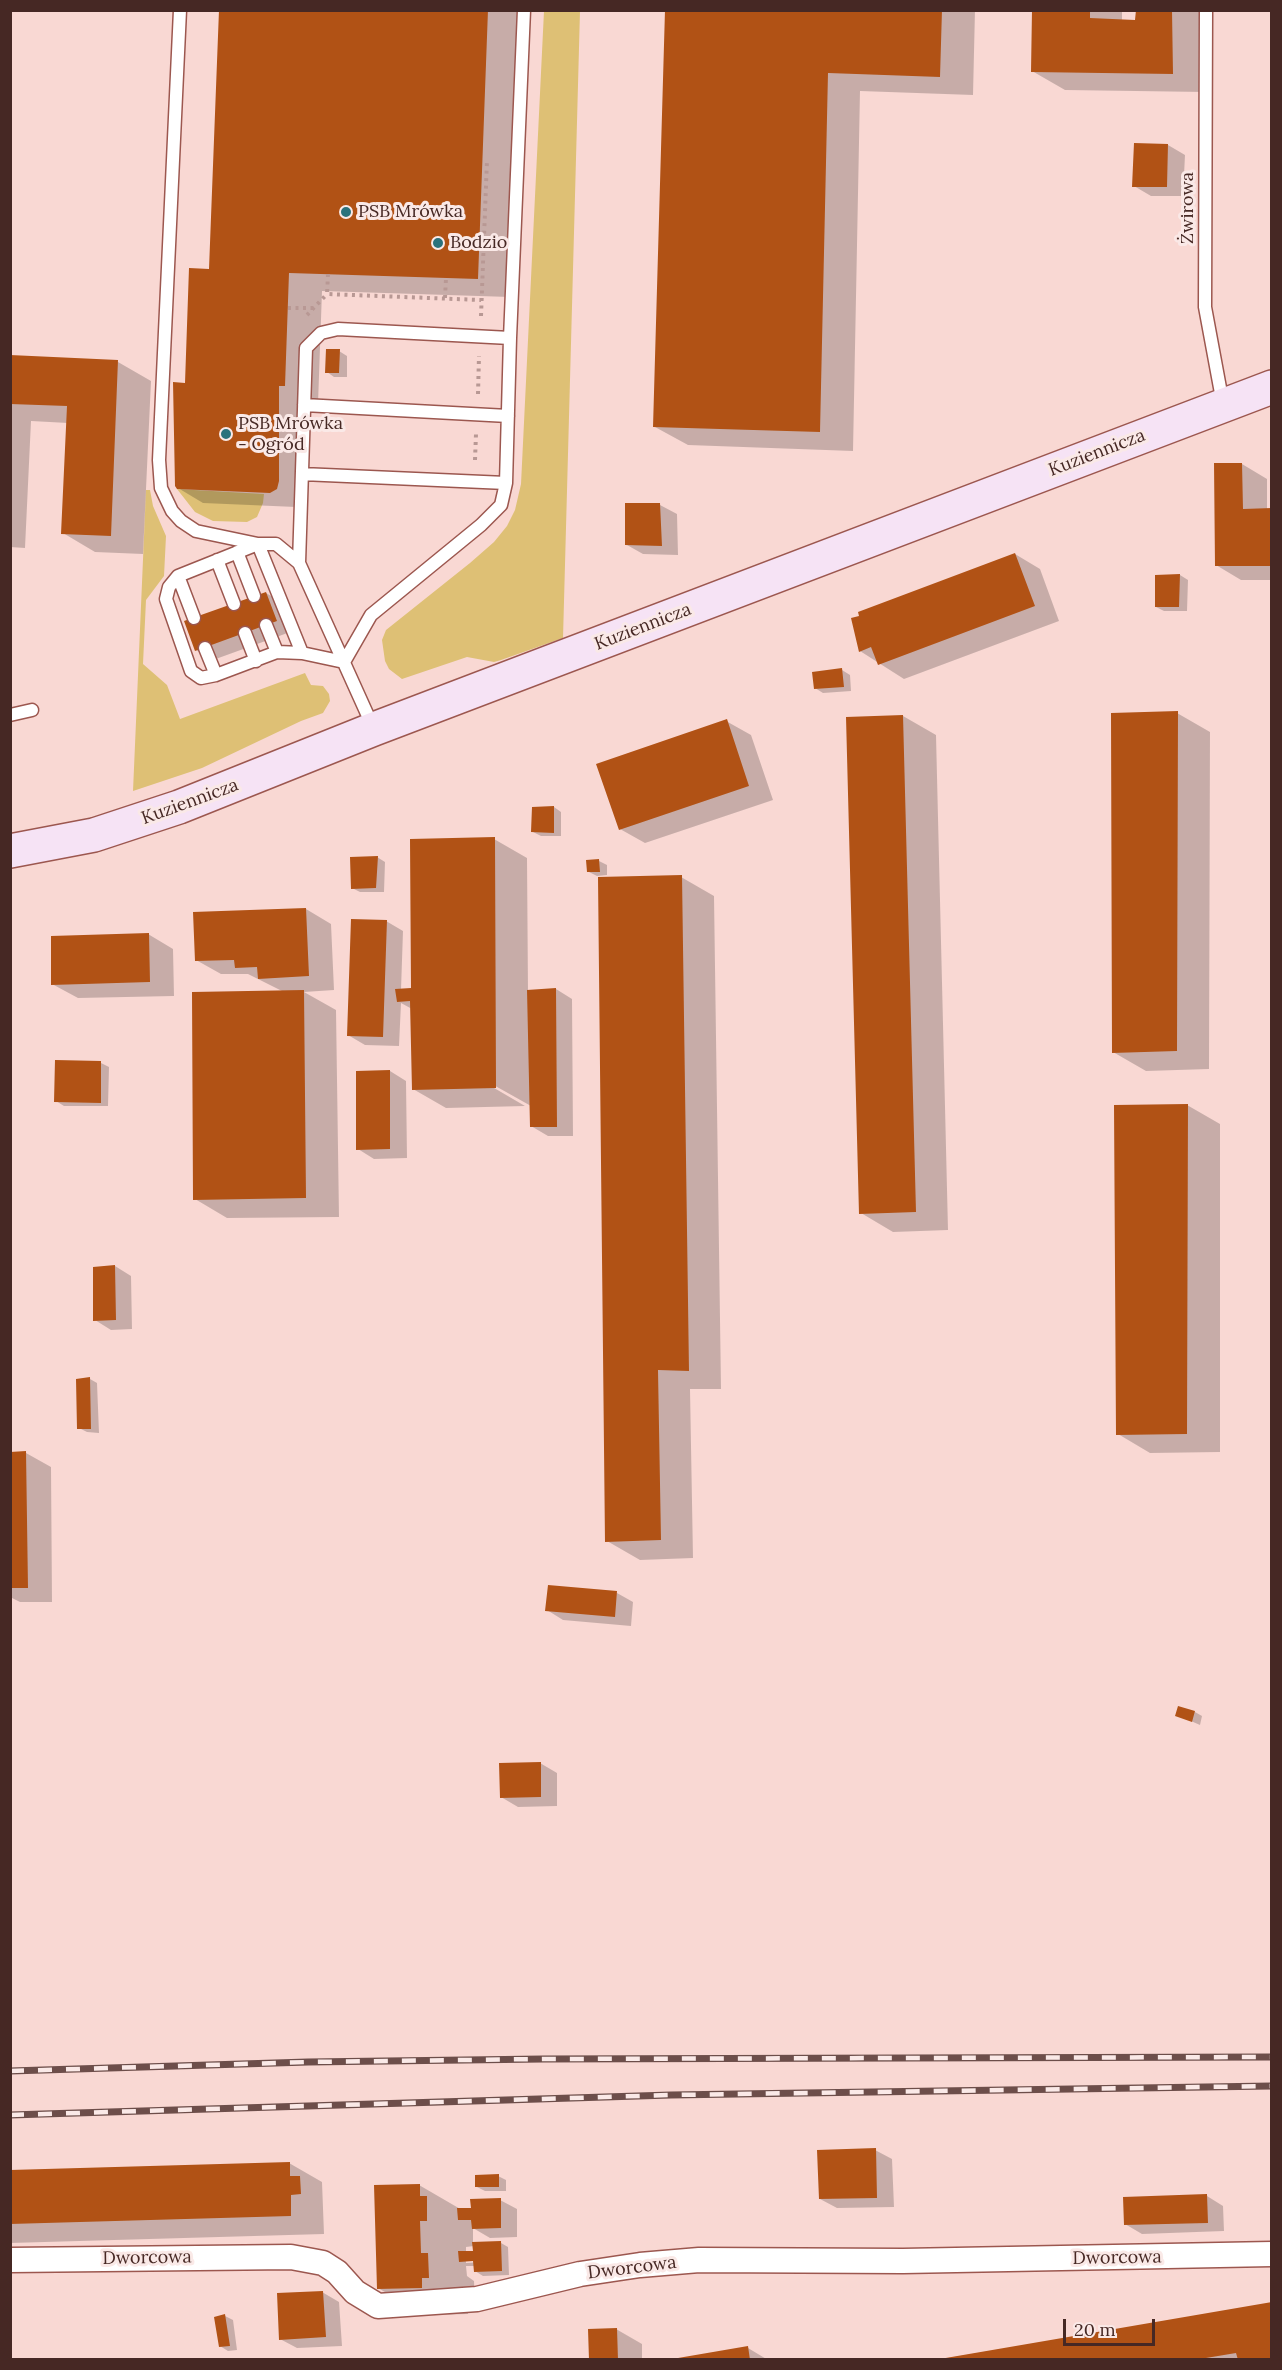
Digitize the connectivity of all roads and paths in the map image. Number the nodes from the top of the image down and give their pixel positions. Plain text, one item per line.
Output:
1 (180, 10) edge
2 (524, 10) edge
3 (1206, 10) edge
4 (487, 160) dead end
5 (328, 274) dead end
6 (446, 278) dead end
7 (445, 298) junction
8 (288, 308) dead end
9 (314, 308) dead end
10 (510, 338) junction
11 (1272, 387) edge
12 (304, 405) junction
13 (1223, 405) junction
14 (508, 416) junction
15 (302, 474) junction
16 (506, 483) junction
17 (258, 544) junction
18 (237, 552) junction
19 (217, 560) junction
20 (299, 563) junction
21 (178, 576) junction
22 (254, 596) dead end
23 (234, 604) dead end
24 (194, 618) dead end
25 (266, 625) dead end
26 (245, 633) dead end
27 (205, 648) dead end
28 (277, 652) junction
29 (302, 652) junction
30 (256, 661) junction
31 (344, 662) junction
32 (216, 675) junction
33 (32, 710) dead end
34 (10, 715) edge
35 (374, 729) junction
36 (10, 851) edge
37 (1272, 2254) edge
38 (10, 2260) edge

1 - 17 lane
2 - 10 lane
3 - 13 lane, Żwirowa
4 - 7 path
5 - 7 path
6 - 7 path
8 - 9 path
10 - 12 lane
10 - 14 lane
11 - 13 main road, Kuziennicza
12 - 14 lane
12 - 15 lane
13 - 35 main road, Kuziennicza
14 - 16 lane
15 - 16 lane
15 - 20 lane
16 - 31 lane
17 - 18 lane
17 - 20 lane
17 - 29 lane
18 - 19 lane
18 - 22 lane
19 - 21 lane
19 - 23 lane
20 - 31 lane
21 - 24 lane
21 - 32 lane
25 - 28 lane
26 - 30 lane
27 - 32 lane
28 - 29 lane
28 - 30 lane
29 - 31 lane
30 - 32 lane
31 - 35 lane
33 - 34 lane
35 - 36 main road, Kuziennicza
37 - 38 street, Dworcowa

